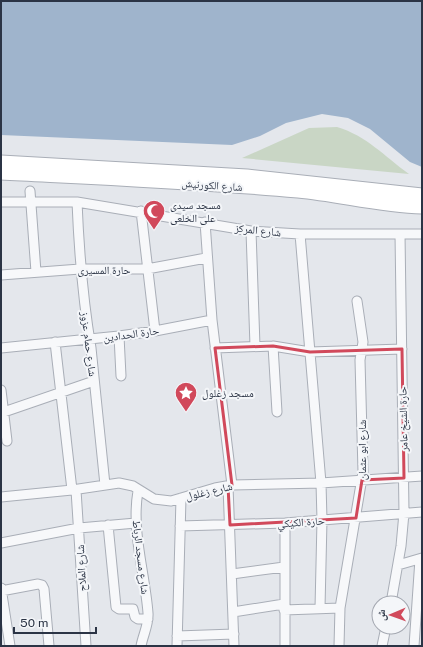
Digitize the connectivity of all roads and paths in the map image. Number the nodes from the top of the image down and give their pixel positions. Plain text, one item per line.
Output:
1 (1, 162) edge
2 (1, 172) edge
3 (30, 191) dead end
4 (422, 195) edge
5 (31, 201) junction
6 (1, 202) edge
7 (78, 202) junction
8 (422, 207) edge
9 (142, 212) junction
10 (205, 222) junction
11 (251, 230) junction
12 (300, 234) junction
13 (400, 234) junction
14 (422, 234) edge
15 (206, 258) junction
16 (80, 269) junction
17 (147, 270) junction
18 (36, 272) junction
19 (1, 275) edge
20 (357, 302) dead end
21 (212, 320) junction
22 (155, 331) junction
23 (119, 336) junction
24 (89, 339) junction
25 (55, 342) junction
26 (256, 346) junction
27 (272, 346) junction
28 (1, 348) edge
29 (215, 348) junction
30 (402, 349) junction
31 (361, 351) junction
32 (310, 352) junction
33 (121, 376) dead end
34 (94, 381) junction
35 (1, 390) edge
36 (61, 393) junction
37 (277, 412) dead end
38 (2, 413) edge
39 (7, 441) dead end
40 (422, 476) edge
41 (404, 478) junction
42 (362, 480) junction
43 (321, 483) junction
44 (105, 485) junction
45 (230, 485) junction
46 (74, 490) junction
47 (138, 491) junction
48 (1, 497) edge
49 (181, 498) junction
50 (422, 512) edge
51 (404, 513) junction
52 (356, 518) junction
53 (322, 520) junction
54 (136, 523) junction
55 (285, 523) junction
56 (108, 525) junction
57 (230, 525) junction
58 (180, 526) junction
59 (79, 528) junction
60 (1, 543) edge
61 (421, 559) edge
62 (398, 565) junction
63 (284, 567) junction
64 (232, 574) junction
65 (1, 588) edge
66 (1, 592) edge
67 (392, 595) edge
68 (284, 607) junction
69 (320, 608) junction
70 (340, 608) junction
71 (233, 612) junction
72 (148, 619) junction
73 (234, 634) junction
74 (384, 635) edge
75 (177, 636) junction
76 (10, 646) edge
77 (49, 646) edge
78 (86, 646) edge
79 (141, 646) edge
80 (177, 646) edge
81 (234, 646) edge
82 (285, 646) edge
83 (338, 646) edge
84 (382, 646) edge
85 (414, 646) edge

1 - 4 main road, شارع الكورنيش
2 - 8 main road, شارع الكورنيش
3 - 5 street
5 - 6 street, شارع المركز
5 - 7 street, شارع المركز
5 - 18 street
7 - 9 street, شارع المركز
7 - 16 street, شارع حمام عزوز
9 - 10 street, شارع المركز
9 - 17 street
10 - 11 street, شارع المركز
10 - 15 street
11 - 12 street, شارع المركز
11 - 26 street
12 - 13 street, شارع المركز
12 - 32 street
13 - 14 street, شارع المركز
13 - 30 street, حارة الشيخ عامر
15 - 17 street, حارة المسيرى
15 - 21 street
16 - 17 street, حارة المسيرى
16 - 18 street, حارة المسيرى
16 - 24 street, شارع حمام عزوز
17 - 22 street
18 - 19 street, حارة المسيرى
20 - 31 street, شارع ابو عثمان
21 - 22 street, حارة الحدادين
21 - 29 street
22 - 23 street, حارة الحدادين
23 - 24 street, حارة الحدادين
23 - 33 street
24 - 25 street, حارة الحدادين
24 - 34 street, شارع حمام عزوز
25 - 28 street, حارة الحدادين
25 - 36 street, شارع الملاح
26 - 27 street
26 - 29 street
27 - 32 street
27 - 37 street
29 - 45 street
30 - 31 street
30 - 41 street, حارة الشيخ عامر
31 - 32 street
31 - 42 street, شارع ابو عثمان
32 - 43 street
34 - 36 street
34 - 44 street, شارع حمام عزوز
35 - 38 street
36 - 38 street
36 - 46 street, شارع الملاح
38 - 39 street
40 - 41 street, شارع زغلول
41 - 42 street, شارع زغلول
41 - 51 street, حارة الشيخ عامر
42 - 43 street, شارع زغلول
42 - 52 street, شارع ابو عثمان
43 - 45 street, شارع زغلول
43 - 53 street
44 - 46 street, شارع زغلول
44 - 47 street, شارع زغلول
45 - 49 street, شارع زغلول
45 - 57 street
46 - 48 street, شارع زغلول
46 - 59 street, شارع الملاح
47 - 49 street, شارع زغلول
47 - 54 street, شارع مسجد الرباط
49 - 58 street
50 - 51 street, حارة الكيكي
51 - 52 street, حارة الكيكي
51 - 62 street, حارة الشيخ عامر
52 - 53 street, حارة الكيكي
52 - 70 street, شارع ابو عثمان
53 - 55 street, حارة الكيكي
53 - 69 street
54 - 56 street
54 - 72 street, شارع مسجد الرباط
55 - 57 street, حارة الكيكي
55 - 63 street
56 - 59 street
56 - 72 street
57 - 58 street, حارة الكيكي
57 - 64 street
58 - 75 street
59 - 60 street
59 - 78 street, شارع الملاح
61 - 62 street
61 - 85 street
62 - 67 street, حارة الشيخ عامر
63 - 64 street
63 - 68 street
64 - 71 street
65 - 66 street
66 - 76 street
66 - 77 street
68 - 69 street
68 - 71 street
68 - 82 street
69 - 70 street
70 - 83 street, شارع ابو عثمان
71 - 73 street
72 - 79 street, شارع مسجد الرباط
73 - 75 street
73 - 81 street
74 - 84 street
75 - 80 street

